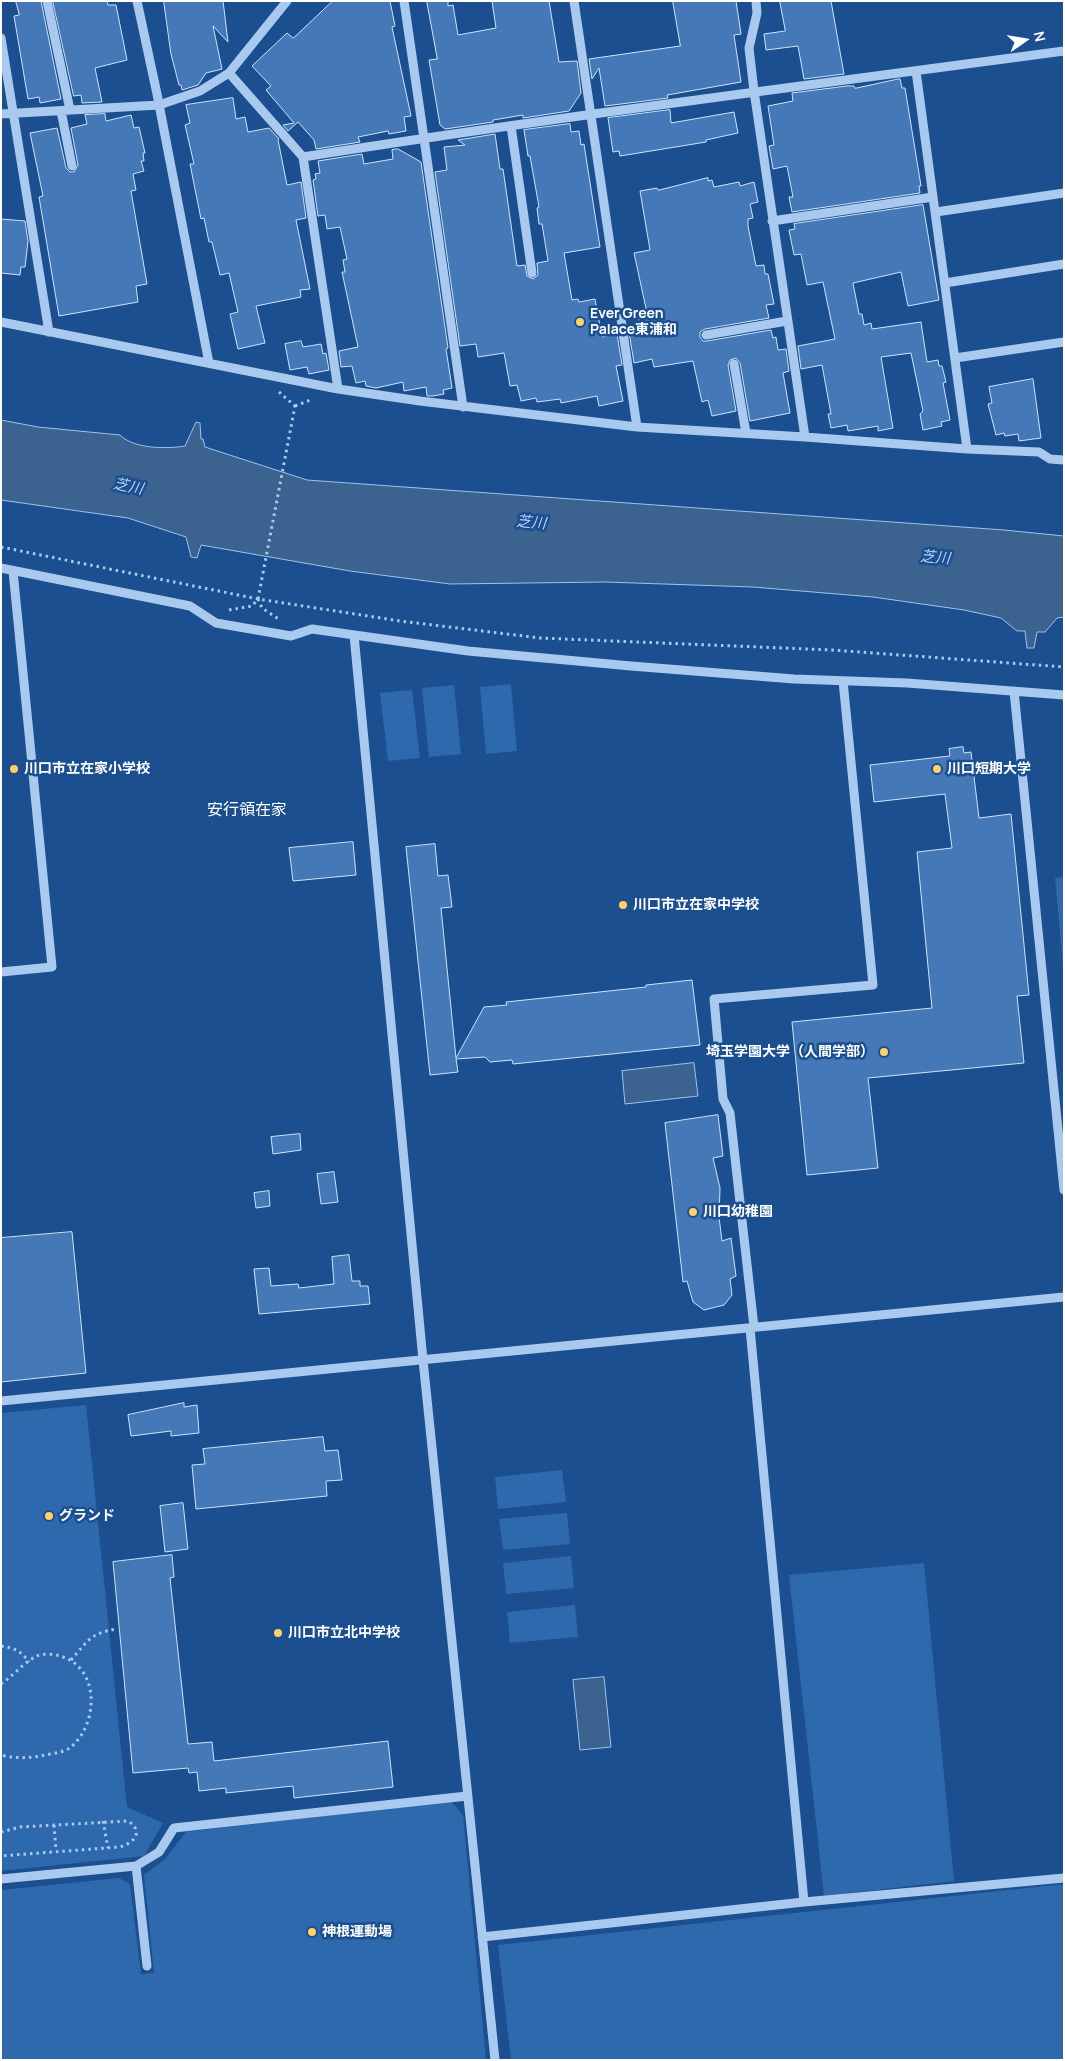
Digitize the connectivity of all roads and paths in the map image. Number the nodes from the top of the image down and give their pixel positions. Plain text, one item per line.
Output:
1 (47, 1) edge
2 (137, 1) edge
3 (287, 1) edge
4 (404, 1) edge
5 (574, 1) edge
6 (756, 1) edge
7 (1, 38) edge
8 (1064, 51) edge
9 (916, 71) junction
10 (229, 73) junction
11 (754, 91) junction
12 (159, 105) junction
13 (66, 110) junction
14 (14, 113) junction
15 (1, 114) edge
16 (590, 116) junction
17 (511, 126) junction
18 (424, 138) junction
19 (303, 157) junction
20 (72, 166) dead end
21 (1064, 193) edge
22 (933, 197) junction
23 (936, 212) junction
24 (772, 221) junction
25 (1064, 264) edge
26 (532, 273) dead end
27 (945, 283) junction
28 (787, 321) junction
29 (1, 322) edge
30 (49, 332) junction
31 (706, 334) dead end
32 (1064, 342) edge
33 (955, 358) junction
34 (209, 363) junction
35 (734, 364) dead end
36 (338, 389) junction
37 (295, 406) dead end
38 (463, 407) junction
39 (637, 427) junction
40 (746, 433) junction
41 (805, 437) junction
42 (967, 449) junction
43 (1064, 460) edge
44 (1, 547) edge
45 (1, 568) edge
46 (13, 571) junction
47 (258, 599) junction
48 (216, 623) junction
49 (354, 634) junction
50 (291, 636) junction
51 (1064, 667) edge
52 (843, 680) junction
53 (1014, 691) junction
54 (1064, 695) edge
55 (1, 972) edge
56 (1064, 1190) edge
57 (1064, 1297) edge
58 (752, 1328) junction
59 (423, 1360) junction
60 (1, 1401) edge
61 (117, 1629) dead end
62 (1, 1646) edge
63 (71, 1660) junction
64 (29, 1662) junction
65 (1, 1684) edge
66 (1, 1755) edge
67 (467, 1796) junction
68 (103, 1821) junction
69 (54, 1825) junction
70 (1, 1832) edge
71 (108, 1848) junction
72 (56, 1851) junction
73 (1, 1856) edge
74 (136, 1866) junction
75 (1064, 1878) edge
76 (1, 1879) edge
77 (804, 1902) junction
78 (482, 1937) junction
79 (147, 1966) dead end
80 (494, 2060) edge

1 - 13 street
2 - 12 street
3 - 10 street
4 - 18 street
5 - 16 street
6 - 11 street
7 - 14 street
8 - 9 street
9 - 11 street
9 - 22 street
10 - 12 street
10 - 19 street
11 - 16 street
11 - 24 street
12 - 13 street
12 - 34 street
13 - 14 street
13 - 20 street
14 - 15 street
14 - 30 street
16 - 17 street
16 - 39 street
17 - 18 street
17 - 26 street
18 - 19 street
18 - 38 street
19 - 36 street
21 - 23 street
22 - 23 street
22 - 24 street
23 - 27 street
24 - 28 street
25 - 27 street
27 - 33 street
28 - 31 street
28 - 41 street
29 - 30 street
30 - 34 street
32 - 33 street
33 - 42 street
34 - 36 street
35 - 40 street
36 - 38 street
37 - 47 path
38 - 39 street
39 - 40 street
40 - 41 street
41 - 42 street
42 - 43 street
44 - 47 path
45 - 46 street
46 - 48 street
46 - 55 street
47 - 48 path
47 - 50 path
47 - 51 path
48 - 50 street
49 - 50 street
49 - 52 street
49 - 59 street
52 - 53 street
52 - 58 street
53 - 54 street
53 - 56 street
57 - 58 street
58 - 59 street
58 - 77 street
59 - 60 street
59 - 67 street
61 - 63 path
62 - 64 path
63 - 64 path
63 - 66 path
64 - 65 path
67 - 74 street
67 - 78 street
68 - 69 path
68 - 71 path
68 - 71 path
69 - 70 path
69 - 72 path
71 - 72 path
72 - 73 path
74 - 76 street
74 - 79 street
75 - 77 street
77 - 78 street
78 - 80 street

